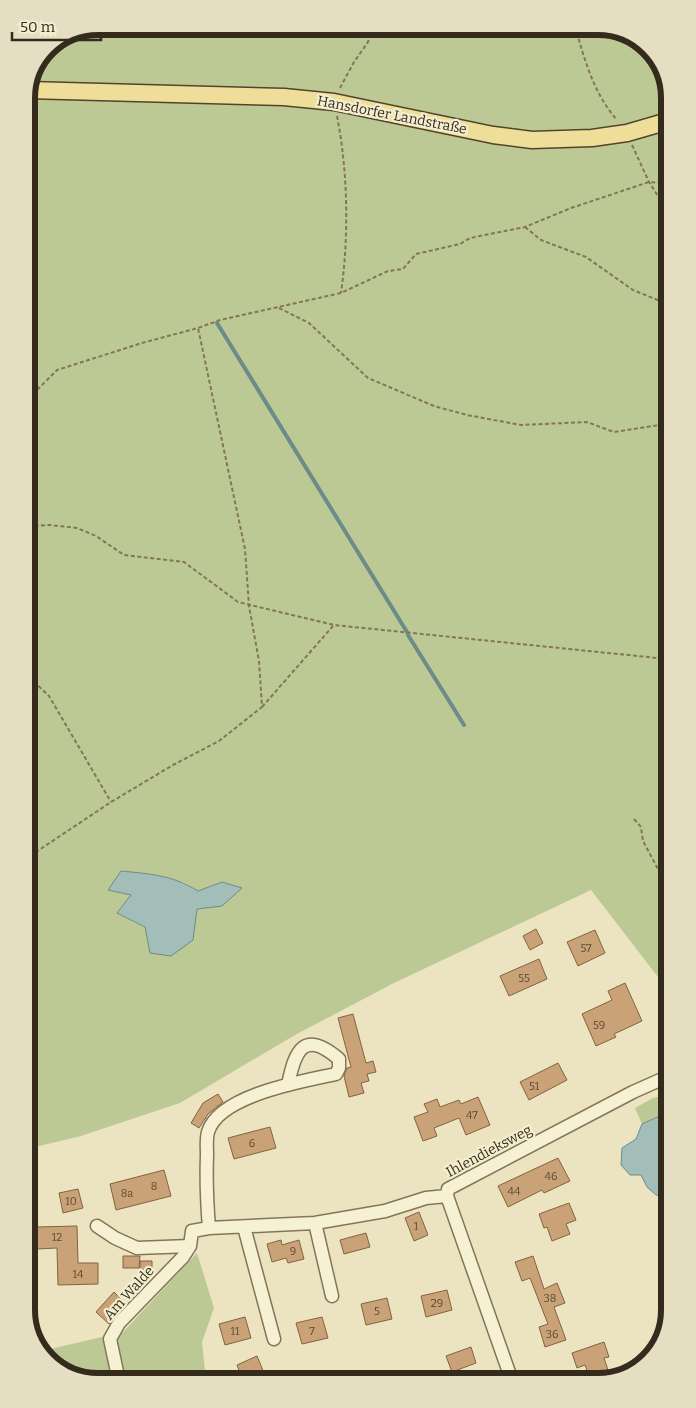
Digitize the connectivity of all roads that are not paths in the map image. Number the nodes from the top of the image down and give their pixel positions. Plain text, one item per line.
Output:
1 (36, 90) edge
2 (661, 123) edge
3 (661, 1080) edge
4 (288, 1085) dead end
5 (447, 1196) junction
6 (315, 1223) junction
7 (97, 1226) dead end
8 (244, 1227) junction
9 (209, 1228) junction
10 (190, 1246) junction
11 (332, 1296) dead end
12 (274, 1339) dead end
13 (117, 1373) edge
14 (509, 1373) edge

1 - 2 main road, Hansdorfer Landstraße
3 - 5 street, Ihlendieksweg
4 - 9 street
5 - 6 street, Am Walde
5 - 14 street, Ihlendieksweg
6 - 8 street, Am Walde
6 - 11 street
7 - 10 street, Am Walde
8 - 9 street, Am Walde
8 - 12 street
9 - 10 street, Am Walde
10 - 13 street, Am Walde

